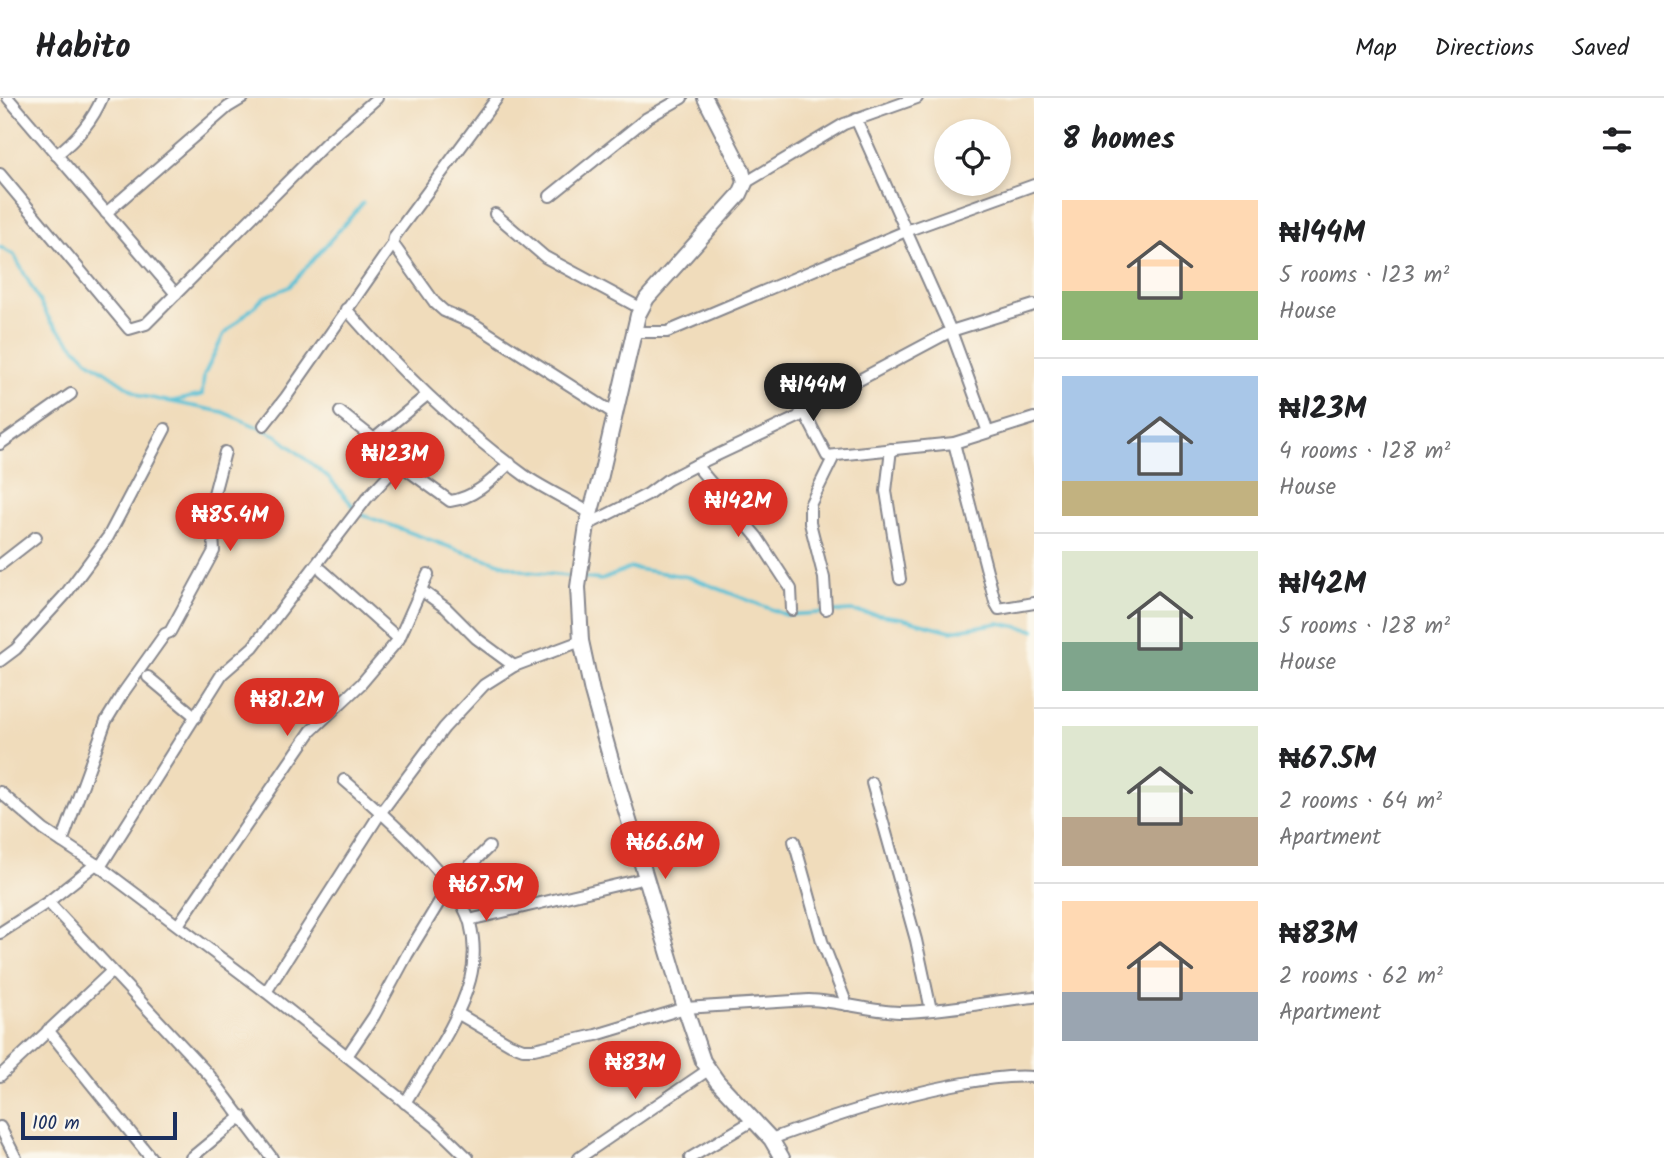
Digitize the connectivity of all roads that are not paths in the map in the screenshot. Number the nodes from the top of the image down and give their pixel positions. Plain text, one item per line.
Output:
1 (8, 98) edge
2 (102, 98) edge
3 (243, 98) edge
4 (377, 98) edge
5 (497, 98) edge
6 (682, 98) edge
7 (705, 98) edge
8 (917, 98) edge
9 (856, 119) junction
10 (56, 155) junction
11 (0, 174) edge
12 (745, 183) junction
13 (1034, 185) edge
14 (550, 196) dead end
15 (106, 213) junction
16 (495, 214) dead end
17 (906, 231) junction
18 (393, 244) junction
19 (176, 294) junction
20 (1034, 305) edge
21 (346, 309) junction
22 (642, 309) junction
23 (950, 331) junction
24 (634, 332) junction
25 (71, 394) dead end
26 (427, 395) junction
27 (803, 410) junction
28 (340, 412) dead end
29 (615, 414) junction
30 (1034, 418) edge
31 (264, 425) dead end
32 (165, 429) dead end
33 (988, 432) junction
34 (373, 439) junction
35 (954, 443) junction
36 (0, 444) edge
37 (891, 449) junction
38 (225, 452) dead end
39 (834, 456) junction
40 (510, 463) junction
41 (399, 464) junction
42 (696, 465) junction
43 (588, 519) junction
44 (36, 537) dead end
45 (0, 565) edge
46 (322, 570) dead end
47 (428, 574) dead end
48 (900, 579) dead end
49 (421, 590) junction
50 (1034, 603) edge
51 (826, 609) dead end
52 (792, 610) dead end
53 (398, 639) junction
54 (581, 641) junction
55 (0, 661) edge
56 (514, 666) junction
57 (148, 677) dead end
58 (196, 717) junction
59 (344, 780) dead end
60 (872, 783) dead end
61 (0, 792) edge
62 (381, 812) junction
63 (794, 841) dead end
64 (62, 842) junction
65 (489, 848) dead end
66 (98, 866) junction
67 (646, 878) junction
68 (449, 886) junction
69 (48, 902) junction
70 (469, 920) junction
71 (178, 925) junction
72 (0, 933) edge
73 (111, 972) junction
74 (266, 992) junction
75 (1034, 997) edge
76 (846, 1005) junction
77 (685, 1009) junction
78 (931, 1010) junction
79 (457, 1013) junction
80 (48, 1030) junction
81 (347, 1056) junction
82 (708, 1070) junction
83 (0, 1076) edge
84 (1034, 1077) edge
85 (405, 1102) junction
86 (242, 1116) junction
87 (754, 1120) junction
88 (0, 1127) edge
89 (771, 1139) junction
90 (16, 1158) edge
91 (151, 1158) edge
92 (191, 1158) edge
93 (272, 1158) edge
94 (468, 1158) edge
95 (579, 1158) edge
96 (690, 1158) edge
97 (782, 1158) edge

1 - 10 street
2 - 10 street
3 - 15 street
4 - 19 street
5 - 18 street
6 - 14 street
7 - 12 street
8 - 9 street
9 - 12 street
9 - 17 street
10 - 15 street
11 - 19 street
12 - 22 street
13 - 17 street
15 - 19 street
16 - 22 street
17 - 23 street
17 - 24 street
18 - 21 street
18 - 29 street
20 - 23 street
21 - 26 street
21 - 31 street
22 - 24 street
23 - 27 street
23 - 33 street
24 - 29 street
25 - 36 street
26 - 34 street
26 - 40 street
27 - 39 street
27 - 42 street
28 - 34 street
29 - 43 street
30 - 33 street
32 - 55 street
33 - 35 street
34 - 41 street
35 - 37 street
35 - 50 street
37 - 39 street
37 - 48 street
38 - 64 street
39 - 51 street
40 - 41 street
40 - 43 street
41 - 58 street
42 - 43 street
42 - 52 street
43 - 54 street
44 - 45 street
46 - 53 street
47 - 49 street
49 - 53 street
49 - 56 street
53 - 71 street
54 - 56 street
54 - 67 street
56 - 62 street
57 - 58 street
58 - 66 street
59 - 62 street
60 - 78 street
61 - 64 street
62 - 68 street
62 - 74 street
63 - 76 street
64 - 66 street
65 - 68 street
66 - 69 street
66 - 71 street
67 - 70 street
67 - 77 street
68 - 70 street
68 - 81 street
69 - 72 street
69 - 73 street
70 - 79 street
71 - 74 street
73 - 80 street
73 - 86 street
74 - 81 street
75 - 78 street
76 - 77 street
76 - 78 street
77 - 79 street
77 - 82 street
79 - 85 street
80 - 83 street
80 - 91 street
81 - 85 street
82 - 87 street
82 - 95 street
84 - 89 street
85 - 94 street
86 - 92 street
86 - 93 street
87 - 89 street
87 - 96 street
88 - 90 street
89 - 97 street

